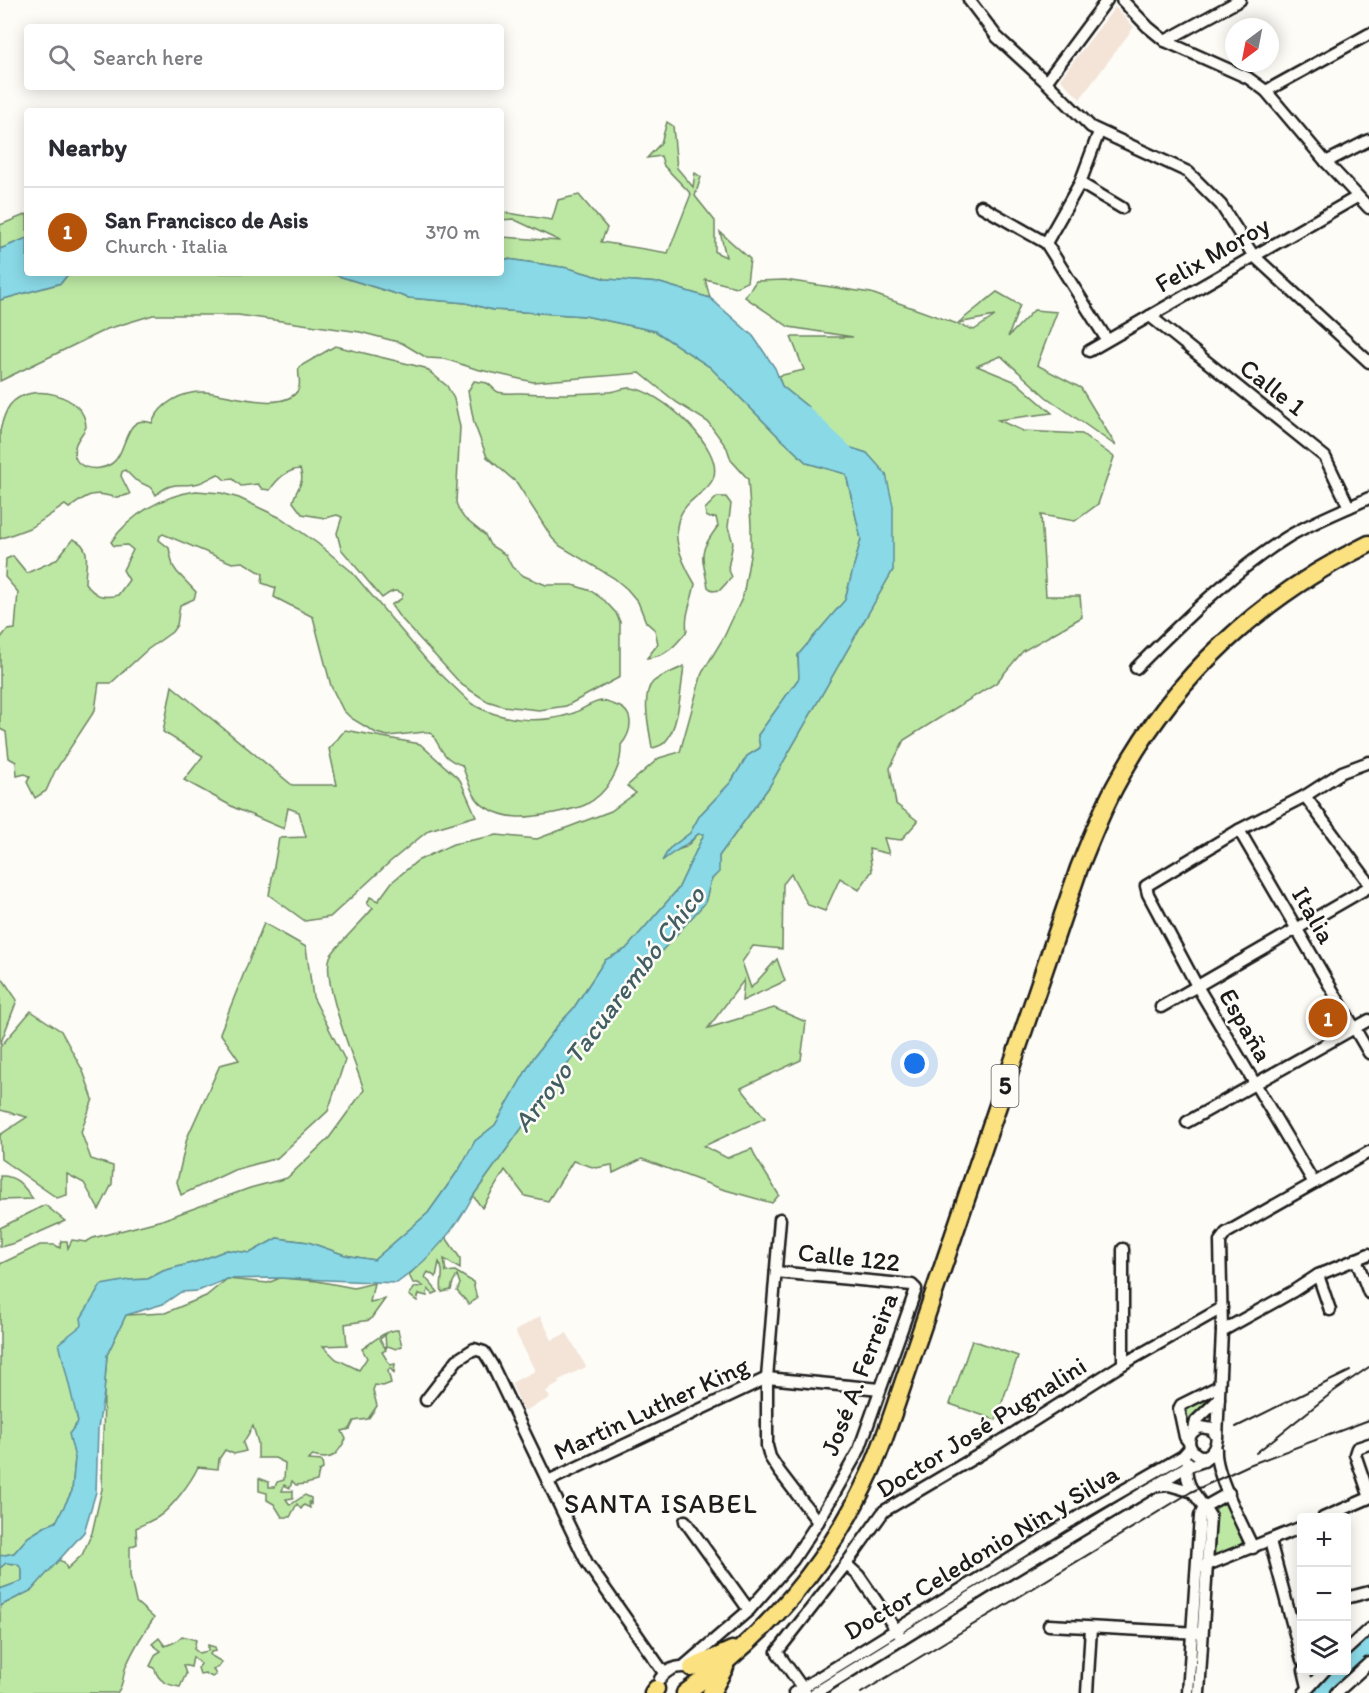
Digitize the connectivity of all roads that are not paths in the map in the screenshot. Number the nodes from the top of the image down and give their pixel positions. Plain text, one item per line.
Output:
1 (969, 0) edge
2 (1107, 0) edge
3 (1122, 0) edge
4 (1240, 0) edge
5 (1369, 34) edge
6 (1165, 41) junction
7 (1046, 82) junction
8 (1266, 91) junction
9 (1099, 132) junction
10 (1369, 140) edge
11 (1326, 162) junction
12 (1080, 183) junction
13 (1357, 197) junction
14 (981, 206) dead end
15 (1122, 208) dead end
16 (1369, 208) edge
17 (1046, 243) junction
18 (1253, 255) junction
19 (1150, 316) junction
20 (1107, 340) junction
21 (1089, 351) dead end
22 (1369, 362) edge
23 (1369, 498) edge
24 (1349, 507) junction
25 (1369, 544) edge
26 (1136, 668) dead end
27 (1369, 762) edge
28 (1305, 796) junction
29 (1239, 830) junction
30 (1369, 883) edge
31 (1369, 887) edge
32 (1296, 930) junction
33 (1197, 986) junction
34 (1161, 1007) dead end
35 (1369, 1020) edge
36 (1355, 1028) junction
37 (1369, 1053) edge
38 (1254, 1084) junction
39 (1187, 1122) dead end
40 (1369, 1152) edge
41 (1314, 1183) junction
42 (780, 1219) dead end
43 (1123, 1249) dead end
44 (1369, 1254) edge
45 (1356, 1259) junction
46 (776, 1272) junction
47 (1318, 1275) junction
48 (916, 1289) joint
49 (1369, 1293) edge
50 (1222, 1308) junction
51 (1330, 1310) dead end
52 (1222, 1331) junction
53 (1123, 1364) junction
54 (767, 1378) junction
55 (1219, 1386) junction
56 (880, 1389) junction
57 (1219, 1399) junction
58 (426, 1400) dead end
59 (1194, 1429) junction
60 (1369, 1444) edge
61 (1190, 1446) junction
62 (1215, 1447) junction
63 (1186, 1467) junction
64 (548, 1480) junction
65 (1155, 1487) junction
66 (1190, 1491) junction
67 (1229, 1493) junction
68 (1369, 1497) edge
69 (1204, 1507) junction
70 (1084, 1513) junction
71 (1334, 1513) edge
72 (685, 1521) dead end
73 (818, 1522) junction
74 (1090, 1524) junction
75 (1297, 1529) edge
76 (1270, 1540) junction
77 (1253, 1548) junction
78 (846, 1564) junction
79 (1202, 1567) junction
80 (985, 1581) junction
81 (1369, 1592) edge
82 (1351, 1597) edge
83 (749, 1610) junction
84 (1296, 1612) edge
85 (1049, 1625) dead end
86 (1091, 1628) junction
87 (896, 1629) junction
88 (1369, 1629) edge
89 (1197, 1633) junction
90 (903, 1639) junction
91 (749, 1642) junction
92 (1351, 1646) edge
93 (1369, 1662) edge
94 (664, 1673) junction
95 (1304, 1675) edge
96 (1321, 1675) edge
97 (700, 1680) edge
98 (1306, 1690) edge
99 (801, 1691) edge
100 (655, 1692) edge
101 (685, 1693) edge
102 (815, 1693) edge
103 (1087, 1693) edge
104 (1188, 1693) edge
105 (1198, 1693) edge
106 (1336, 1693) edge

1 - 7 street
2 - 7 street
3 - 6 street
4 - 6 street
5 - 8 street
6 - 8 street
7 - 9 street
8 - 11 street
9 - 12 street
9 - 18 street
10 - 11 street
11 - 13 street
12 - 15 street
12 - 17 street
13 - 16 street
13 - 18 street, Felix Moroy
14 - 17 street
17 - 20 street
18 - 19 street, Felix Moroy
18 - 22 street
19 - 20 street, Felix Moroy
19 - 24 street, Calle 1
20 - 21 street, Felix Moroy
23 - 24 street
24 - 26 street
25 - 91 highway, 5
27 - 28 street
28 - 29 street
28 - 30 street
29 - 32 street, Italia
29 - 33 street, España
31 - 32 street
32 - 33 street
32 - 36 street, Italia
33 - 34 street
33 - 38 street, España
35 - 36 street
36 - 37 street, Italia
36 - 38 street
38 - 39 street
38 - 41 street, España
40 - 41 street
41 - 50 street
42 - 46 street
43 - 53 street
44 - 45 street
45 - 47 street
45 - 49 street
46 - 48 street, Calle 122
46 - 54 street
47 - 51 street
47 - 52 street
48 - 56 street, José A. Ferreira
50 - 52 street
50 - 53 street, Doctor José Pugnalini
52 - 55 street
53 - 78 street, Doctor José Pugnalini
54 - 56 street, Martin Luther King
54 - 64 street, Martin Luther King
54 - 73 street
55 - 57 street
55 - 61 street
56 - 73 street, José A. Ferreira
57 - 59 street
57 - 62 street
58 - 64 street
59 - 61 street
59 - 62 street
60 - 68 street
61 - 62 street
61 - 63 street
61 - 70 street, Doctor Celedonio Nin y Silva
62 - 63 street, Doctor Celedonio Nin y Silva
62 - 67 street
63 - 65 street, Doctor Celedonio Nin y Silva
63 - 66 street
64 - 94 street
65 - 66 street
65 - 74 street, Doctor Celedonio Nin y Silva
66 - 69 street
67 - 69 street
67 - 77 street
68 - 71 street
69 - 79 street
70 - 74 street
70 - 80 street, Doctor Celedonio Nin y Silva
72 - 83 street
73 - 83 street, José A. Ferreira
74 - 80 street, Doctor Celedonio Nin y Silva
75 - 76 street
76 - 77 street
76 - 84 street
77 - 79 street
78 - 87 street
78 - 99 street, Doctor José Pugnalini
79 - 89 street
80 - 87 street, Doctor Celedonio Nin y Silva
80 - 90 street, Doctor Celedonio Nin y Silva
81 - 82 street
83 - 97 street, José A. Ferreira
85 - 86 street
86 - 89 street
86 - 103 street
87 - 90 street
87 - 99 street, Doctor Celedonio Nin y Silva
88 - 92 street
89 - 104 street
89 - 105 street
90 - 102 street, Doctor Celedonio Nin y Silva
91 - 97 highway
91 - 97 highway, 5
93 - 106 street
94 - 97 street
94 - 100 street
95 - 98 street
96 - 98 street
97 - 101 highway, 5

